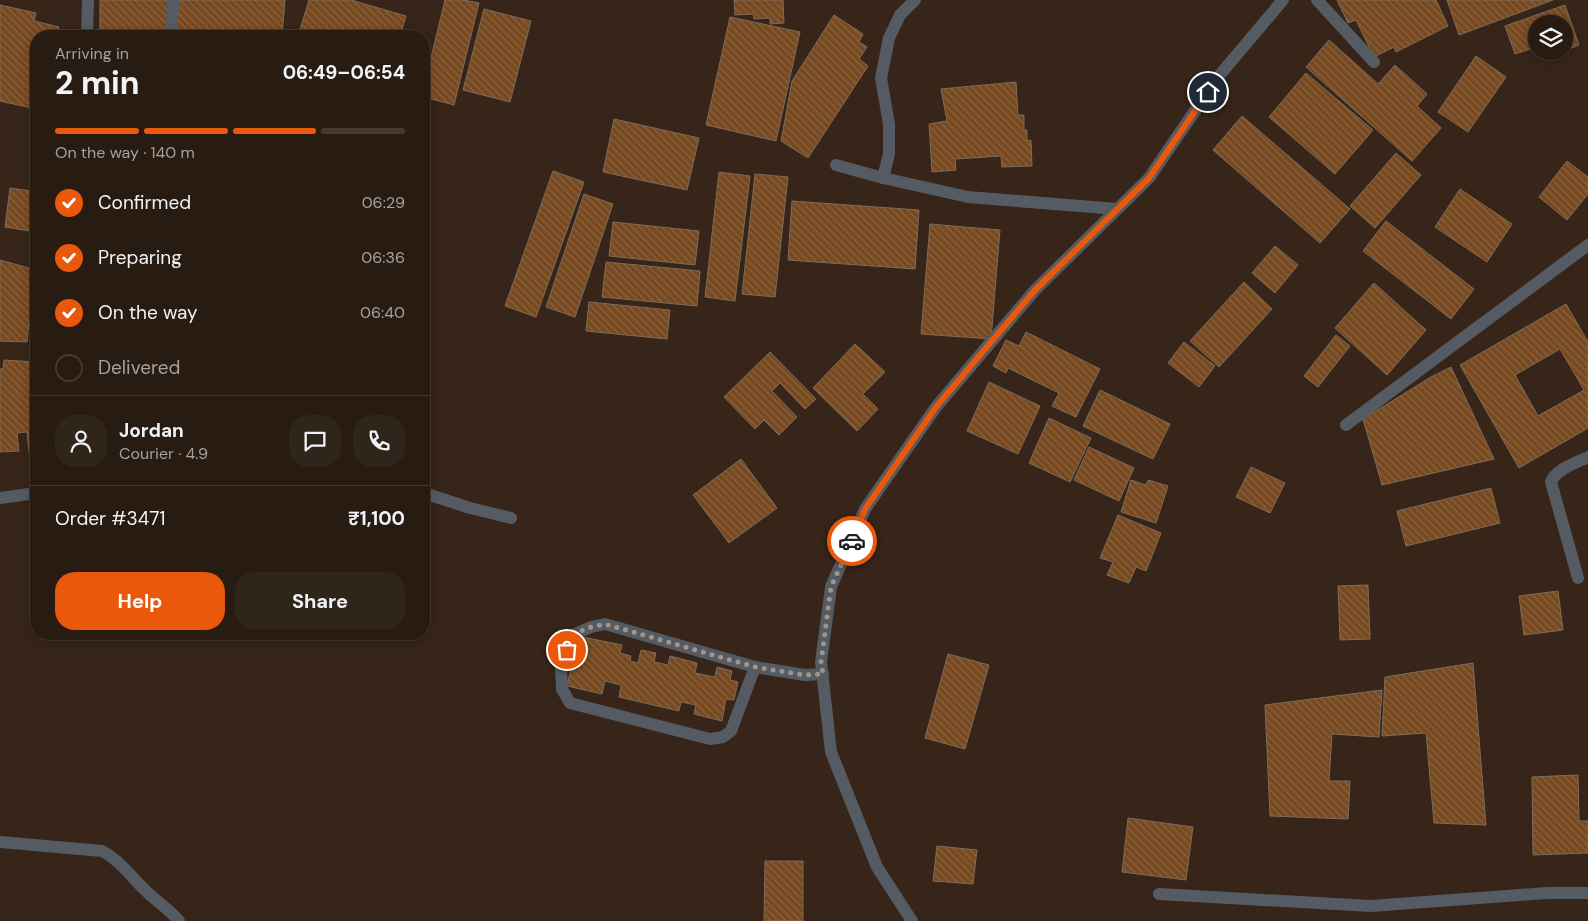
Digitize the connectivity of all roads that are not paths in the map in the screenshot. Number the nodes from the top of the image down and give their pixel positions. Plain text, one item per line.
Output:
1 (88, 0) edge
2 (173, 0) edge
3 (915, 0) edge
4 (1283, 0) edge
5 (1317, 0) edge
6 (87, 30) edge
7 (171, 30) edge
8 (1374, 62) dead end
9 (836, 165) dead end
10 (883, 178) junction
11 (1117, 209) junction
12 (1588, 245) edge
13 (1346, 425) dead end
14 (1588, 457) edge
15 (30, 494) edge
16 (430, 495) edge
17 (0, 498) edge
18 (511, 518) dead end
19 (1578, 578) dead end
20 (755, 667) junction
21 (823, 674) junction
22 (0, 842) edge
23 (1588, 893) edge
24 (1159, 894) dead end
25 (179, 921) edge
26 (912, 921) edge

1 - 6 street
2 - 7 street
3 - 10 street
4 - 11 street
5 - 8 street
9 - 10 street
10 - 11 street
11 - 21 street
12 - 13 street
14 - 19 street
15 - 17 street
16 - 18 street
20 - 20 street
20 - 21 street
21 - 26 street
22 - 25 street
23 - 24 street

